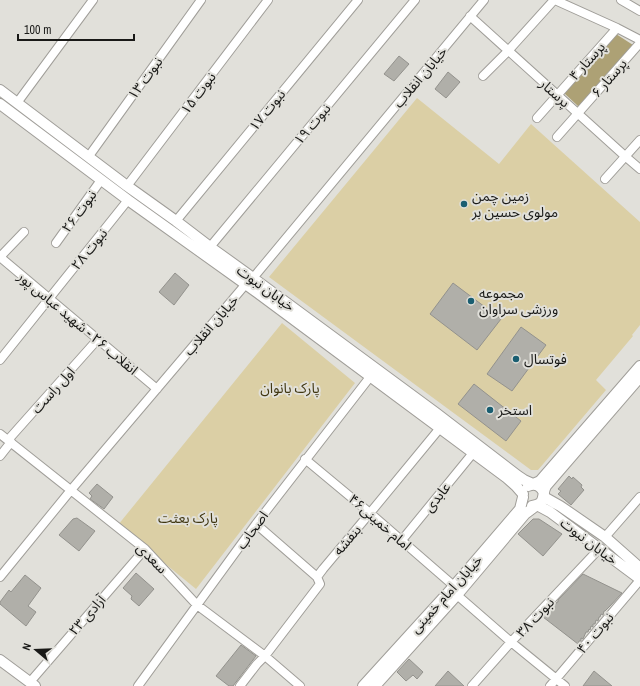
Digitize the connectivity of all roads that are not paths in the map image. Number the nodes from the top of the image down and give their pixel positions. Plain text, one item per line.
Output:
1 (93, 0) edge
2 (201, 0) edge
3 (268, 0) edge
4 (358, 0) edge
5 (415, 0) edge
6 (484, 0) edge
7 (554, 0) edge
8 (621, 0) edge
9 (640, 11) edge
10 (470, 16) junction
11 (617, 28) junction
12 (640, 41) edge
13 (508, 50) junction
14 (483, 76) dead end
15 (0, 90) edge
16 (557, 95) junction
17 (17, 103) junction
18 (0, 104) edge
19 (10, 112) junction
20 (578, 114) junction
21 (537, 118) dead end
22 (557, 137) dead end
23 (640, 140) edge
24 (89, 156) junction
25 (626, 157) junction
26 (640, 169) edge
27 (605, 179) dead end
28 (101, 180) junction
29 (129, 187) junction
30 (126, 198) junction
31 (176, 221) junction
32 (24, 232) dead end
33 (56, 243) dead end
34 (210, 247) junction
35 (0, 257) edge
36 (249, 281) junction
37 (49, 298) junction
38 (98, 339) junction
39 (0, 360) edge
40 (640, 366) edge
41 (373, 373) junction
42 (640, 377) edge
43 (157, 389) junction
44 (440, 428) junction
45 (0, 434) edge
46 (9, 442) junction
47 (473, 453) junction
48 (0, 456) edge
49 (305, 459) junction
50 (533, 484) junction
51 (71, 490) junction
52 (544, 495) junction
53 (523, 496) junction
54 (640, 497) edge
55 (537, 505) junction
56 (370, 513) junction
57 (256, 524) junction
58 (605, 537) junction
59 (402, 540) junction
60 (145, 549) junction
61 (599, 549) junction
62 (640, 568) edge
63 (0, 577) edge
64 (317, 577) junction
65 (640, 579) edge
66 (455, 591) junction
67 (197, 605) junction
68 (511, 642) junction
69 (265, 656) junction
70 (0, 660) edge
71 (556, 679) junction
72 (32, 684) edge
73 (138, 686) edge
74 (240, 686) edge
75 (300, 686) edge
76 (363, 686) edge
77 (375, 686) edge
78 (472, 686) edge
79 (550, 686) edge
80 (565, 686) edge

1 - 17 street
2 - 24 street, نبوت ۱۳
3 - 29 street, نبوت ۱۵
4 - 31 street, نبوت ۱۷
5 - 34 street, نبوت ۱۹
6 - 10 street, خیابان انقلاب
7 - 11 street
7 - 13 street
8 - 9 street
10 - 13 street, پرستار
10 - 36 street, خیابان انقلاب
11 - 12 street
11 - 16 street, پرستار ۴
12 - 20 street, پرستار ۶
13 - 14 street
13 - 16 street, پرستار
15 - 17 main road, خیابان نبوت
16 - 20 street, پرستار
16 - 21 street, پرستار ۴
17 - 19 main road
17 - 24 main road, خیابان نبوت
18 - 19 main road, خیابان نبوت
19 - 28 main road, خیابان نبوت
20 - 22 street, پرستار ۶
20 - 25 street, پرستار
23 - 25 street
24 - 29 main road, خیابان نبوت
25 - 26 street, پرستار
25 - 27 street
28 - 30 main road, خیابان نبوت
28 - 33 street, نبوت ۲۶
29 - 30 main road
29 - 31 main road, خیابان نبوت
30 - 36 main road, خیابان نبوت
30 - 37 street, نبوت ۲۸
31 - 34 main road, خیابان نبوت
32 - 35 street
34 - 36 main road, خیابان نبوت
35 - 37 street, انقلاب ۲۶ - شهید عباس پور
36 - 41 main road, خیابان نبوت
36 - 43 street, خیابان انقلاب
37 - 38 street, انقلاب ۲۶ - شهید عباس پور
37 - 39 street, نبوت ۲۸
38 - 43 street, انقلاب ۲۶ - شهید عباس پور
38 - 46 street, اول راست
40 - 50 main road
41 - 44 main road, خیابان نبوت
41 - 49 street, اصحاب
41 - 50 main road, خیابان نبوت
42 - 52 main road
43 - 51 street, خیابان انقلاب
44 - 47 main road, خیابان نبوت
44 - 56 street, بنفشه
45 - 46 street, سعدی
46 - 48 street, اول راست
46 - 51 street, سعدی
47 - 53 main road, خیابان نبوت
47 - 59 street, عابدی
49 - 56 street, امام خمینی۴۶
49 - 57 street, اصحاب
50 - 52 main road
50 - 53 main road
51 - 60 street, سعدی
51 - 63 street, خیابان انقلاب
52 - 55 main road
52 - 58 main road, خیابان نبوت
53 - 55 main road
53 - 66 main road, خیابان امام خمینی
54 - 58 street
55 - 61 main road, خیابان نبوت
55 - 66 main road, خیابان امام خمینی
56 - 59 street, امام خمینی۴۶
56 - 64 street, بنفشه
57 - 64 street
57 - 67 street, اصحاب
58 - 62 main road, خیابان نبوت
59 - 66 street, امام خمینی۴۶
60 - 67 street, سعدی
60 - 72 street, آزادی ۲۳
61 - 65 main road, خیابان نبوت
61 - 68 street, نبوت ۳۸
64 - 69 street, بنفشه
65 - 71 street, نبوت ۴۰
66 - 68 street, امام خمینی۴۶
66 - 76 main road, خیابان امام خمینی
66 - 77 main road, خیابان امام خمینی
67 - 69 street, سعدی
67 - 73 street, اصحاب
68 - 71 street, امام خمینی۴۶
68 - 78 street, نبوت ۳۸
69 - 74 street
69 - 75 street, سعدی
70 - 72 main road
71 - 79 street, نبوت ۴۰
71 - 80 street, امام خمینی۴۶

